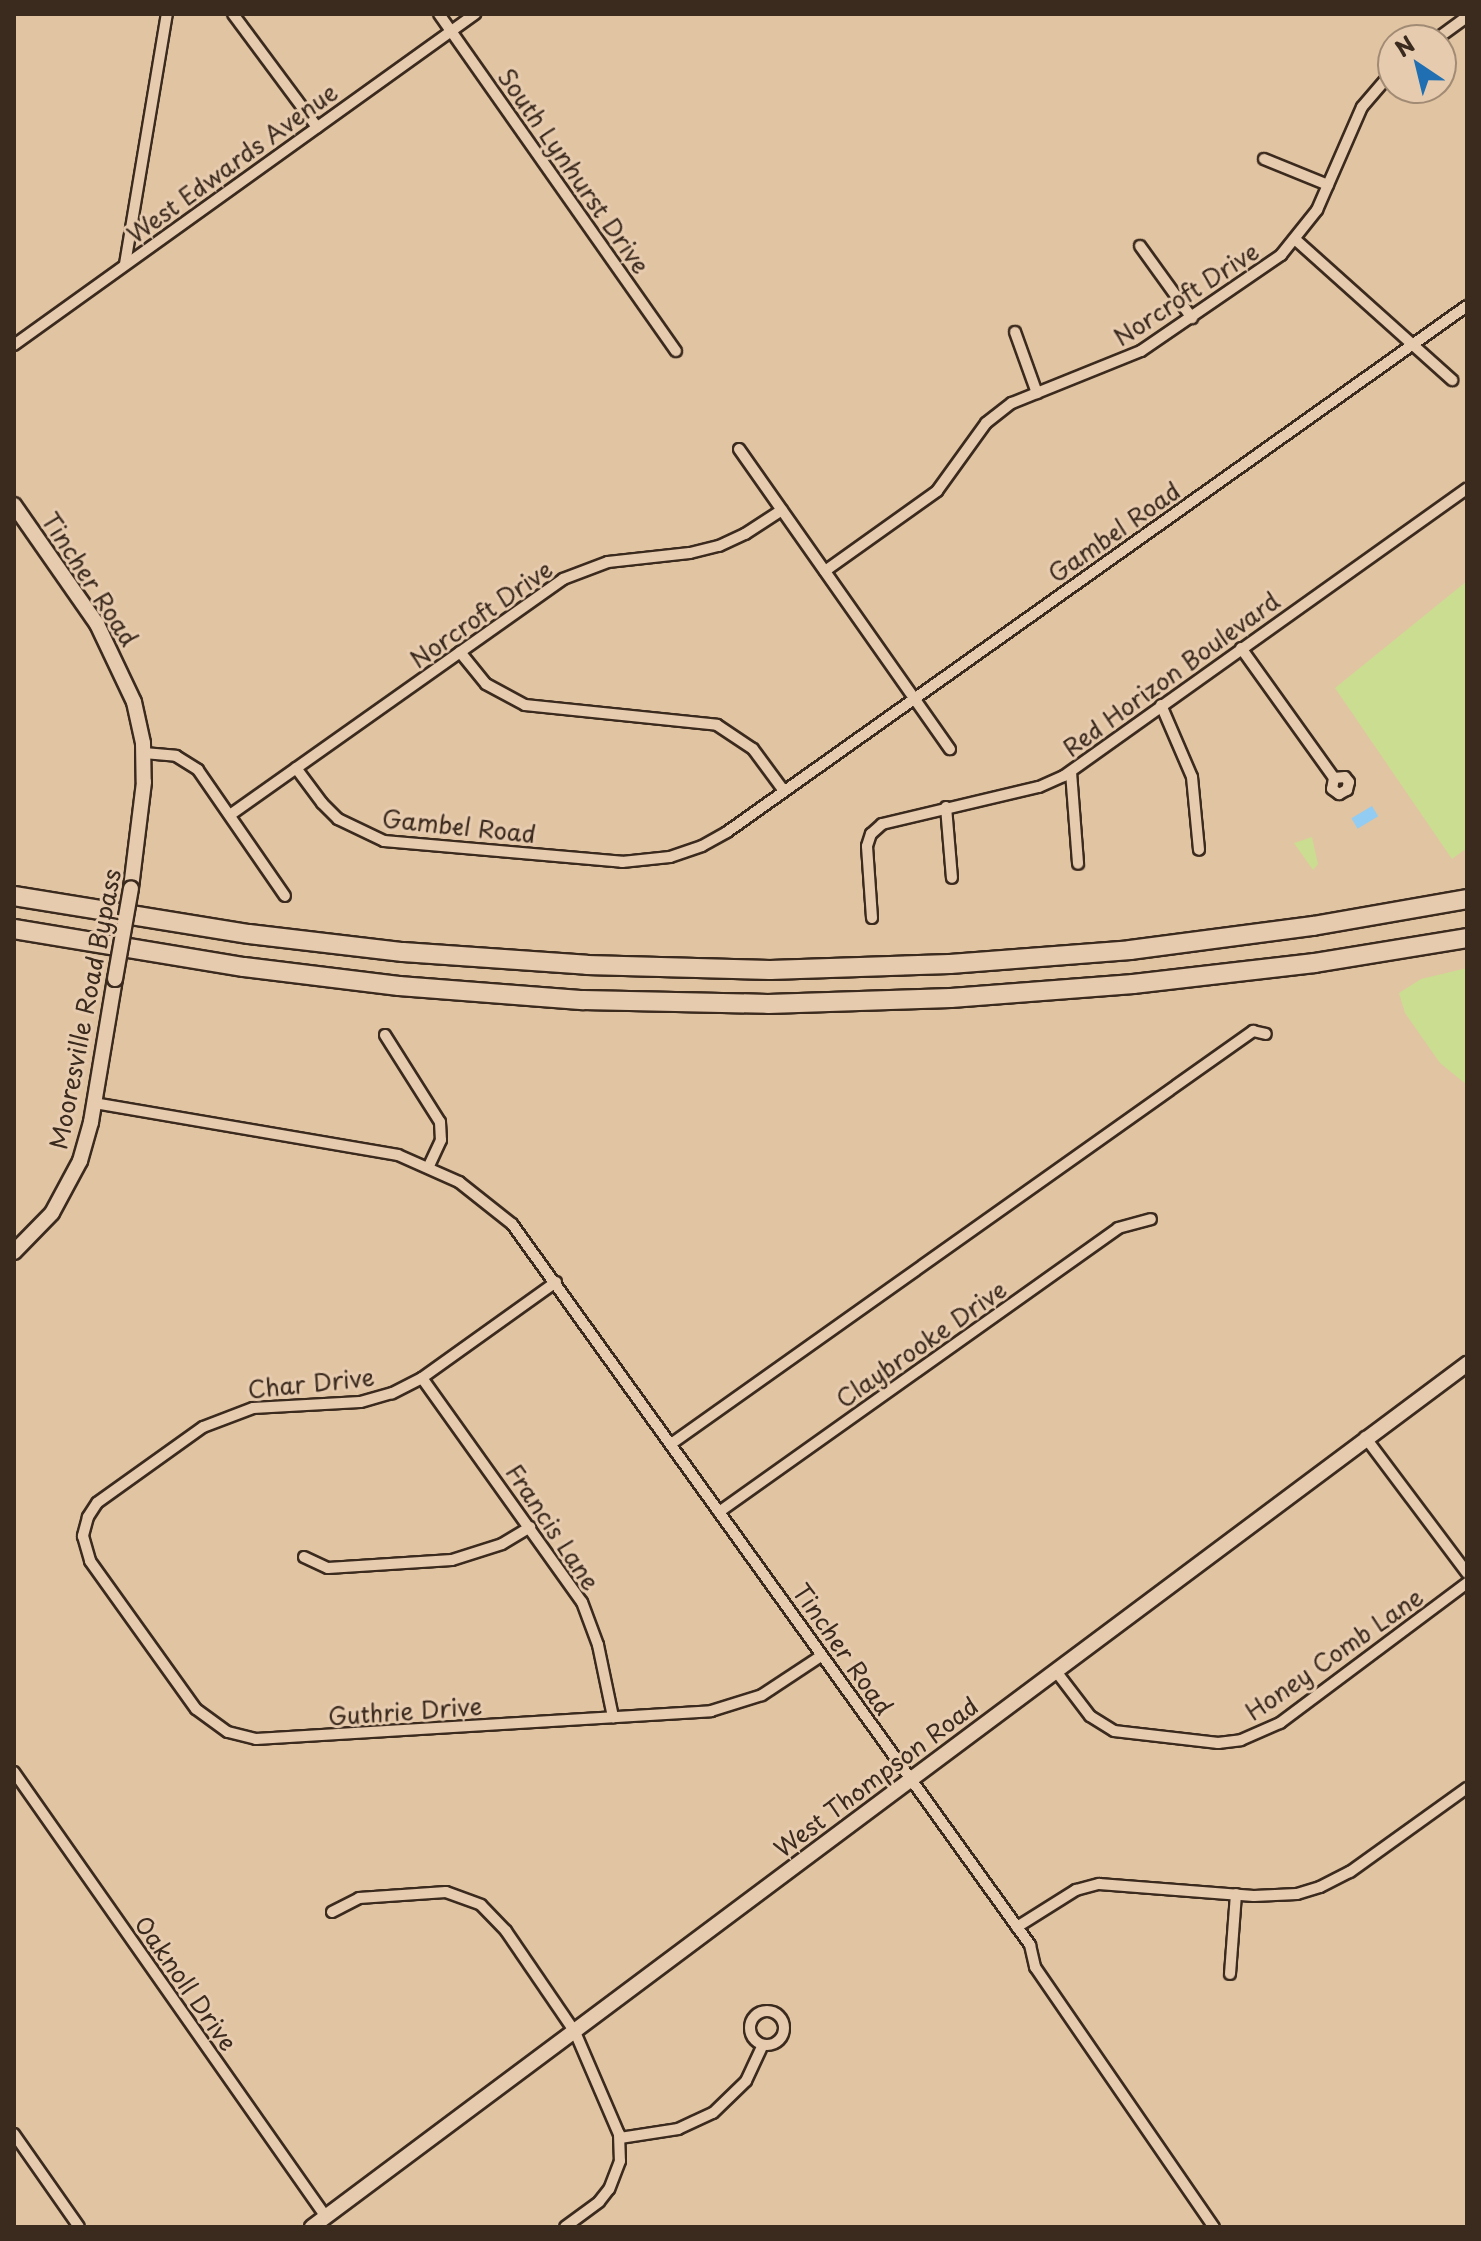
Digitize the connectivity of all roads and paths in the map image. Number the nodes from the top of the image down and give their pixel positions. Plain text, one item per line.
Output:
1 (167, 14) edge
2 (233, 14) edge
3 (439, 14) edge
4 (475, 14) edge
5 (451, 31) junction
6 (1377, 90) edge
7 (317, 127) junction
8 (1264, 159) dead end
9 (1328, 185) junction
10 (1296, 240) junction
11 (1140, 246) dead end
12 (125, 264) junction
13 (1467, 306) edge
14 (1192, 318) junction
15 (1015, 332) dead end
16 (1413, 344) junction
17 (14, 345) edge
18 (676, 351) dead end
19 (1452, 380) dead end
20 (1037, 393) junction
21 (739, 449) dead end
22 (1467, 489) edge
23 (14, 505) edge
24 (782, 510) junction
25 (825, 571) junction
26 (1241, 648) junction
27 (460, 652) junction
28 (914, 698) junction
29 (1161, 705) junction
30 (950, 749) dead end
31 (144, 753) junction
32 (296, 768) junction
33 (1071, 772) junction
34 (1334, 778) dead end
35 (784, 791) junction
36 (946, 807) junction
37 (230, 815) junction
38 (1199, 850) dead end
39 (1078, 864) dead end
40 (952, 878) dead end
41 (14, 896) edge
42 (285, 896) dead end
43 (1467, 899) edge
44 (872, 918) dead end
45 (14, 929) edge
46 (1467, 938) edge
47 (1266, 1034) dead end
48 (385, 1035) dead end
49 (94, 1103) junction
50 (429, 1166) junction
51 (1151, 1219) dead end
52 (14, 1252) edge
53 (556, 1282) junction
54 (1467, 1364) edge
55 (422, 1378) junction
56 (1365, 1437) junction
57 (671, 1444) junction
58 (719, 1512) junction
59 (530, 1527) junction
60 (84, 1533) joint
61 (304, 1557) dead end
62 (1467, 1573) edge
63 (1467, 1583) edge
64 (821, 1656) junction
65 (1055, 1670) junction
66 (613, 1717) junction
67 (14, 1772) edge
68 (908, 1781) junction
69 (1467, 1788) edge
70 (1236, 1894) junction
71 (332, 1912) dead end
72 (1017, 1927) junction
73 (1230, 1974) dead end
74 (575, 2032) junction
75 (763, 2045) dead end
76 (14, 2134) edge
77 (620, 2138) junction
78 (326, 2217) junction
79 (79, 2227) edge
80 (312, 2227) edge
81 (565, 2227) edge
82 (1214, 2227) edge

1 - 12 street
2 - 7 street
3 - 5 street, South Lynhurst Drive
4 - 5 street, West Edwards Avenue
5 - 7 street, West Edwards Avenue
5 - 18 street, South Lynhurst Drive
6 - 9 street, Norcroft Drive
7 - 12 street, West Edwards Avenue
8 - 9 street
9 - 10 street, Norcroft Drive
10 - 14 street, Norcroft Drive
10 - 16 street
11 - 14 street
12 - 17 street, West Edwards Avenue
13 - 16 street, Gambel Road
14 - 20 street, Norcroft Drive
15 - 20 street
16 - 19 street
16 - 28 street, Gambel Road
20 - 25 street, Norcroft Drive
21 - 24 street
22 - 26 street, Red Horizon Boulevard
23 - 31 main road, Tincher Road
24 - 25 street
24 - 27 street, Norcroft Drive
25 - 28 street
26 - 29 street, Red Horizon Boulevard
26 - 34 street
27 - 32 street, Norcroft Drive
27 - 35 street
28 - 30 street
28 - 35 street, Gambel Road
29 - 33 street, Red Horizon Boulevard
29 - 38 street
31 - 37 street
31 - 49 main road, Mooresville Road Bypass, bridge
32 - 35 street, Gambel Road
32 - 37 street, Norcroft Drive
33 - 36 street, Red Horizon Boulevard
33 - 39 street
36 - 40 street
36 - 44 street, Red Horizon Boulevard
37 - 42 street
41 - 43 highway
45 - 46 highway
47 - 57 street
48 - 50 street
49 - 50 street, Tincher Road
49 - 52 main road, Mooresville Road Bypass
50 - 53 street, Tincher Road
51 - 58 street, Claybrooke Drive
53 - 55 street, Char Drive
53 - 57 street, Tincher Road
54 - 56 main road, West Thompson Road
55 - 59 street, Francis Lane
55 - 60 street, Char Drive
56 - 62 street
56 - 65 main road, West Thompson Road
57 - 58 street, Tincher Road
58 - 64 street, Tincher Road
59 - 61 street
59 - 66 street, Francis Lane
60 - 66 street, Guthrie Drive
63 - 65 street, Honey Comb Lane
64 - 66 street, Guthrie Drive
64 - 68 street, Tincher Road
65 - 68 main road, West Thompson Road
67 - 78 street, Oaknoll Drive
68 - 72 street, Tincher Road
68 - 74 main road, West Thompson Road
69 - 70 street
70 - 72 street
70 - 73 street
71 - 74 street
72 - 82 street, Tincher Road
74 - 77 street
74 - 78 main road, West Thompson Road
75 - 77 street
76 - 79 street
77 - 81 street
78 - 80 main road, West Thompson Road

